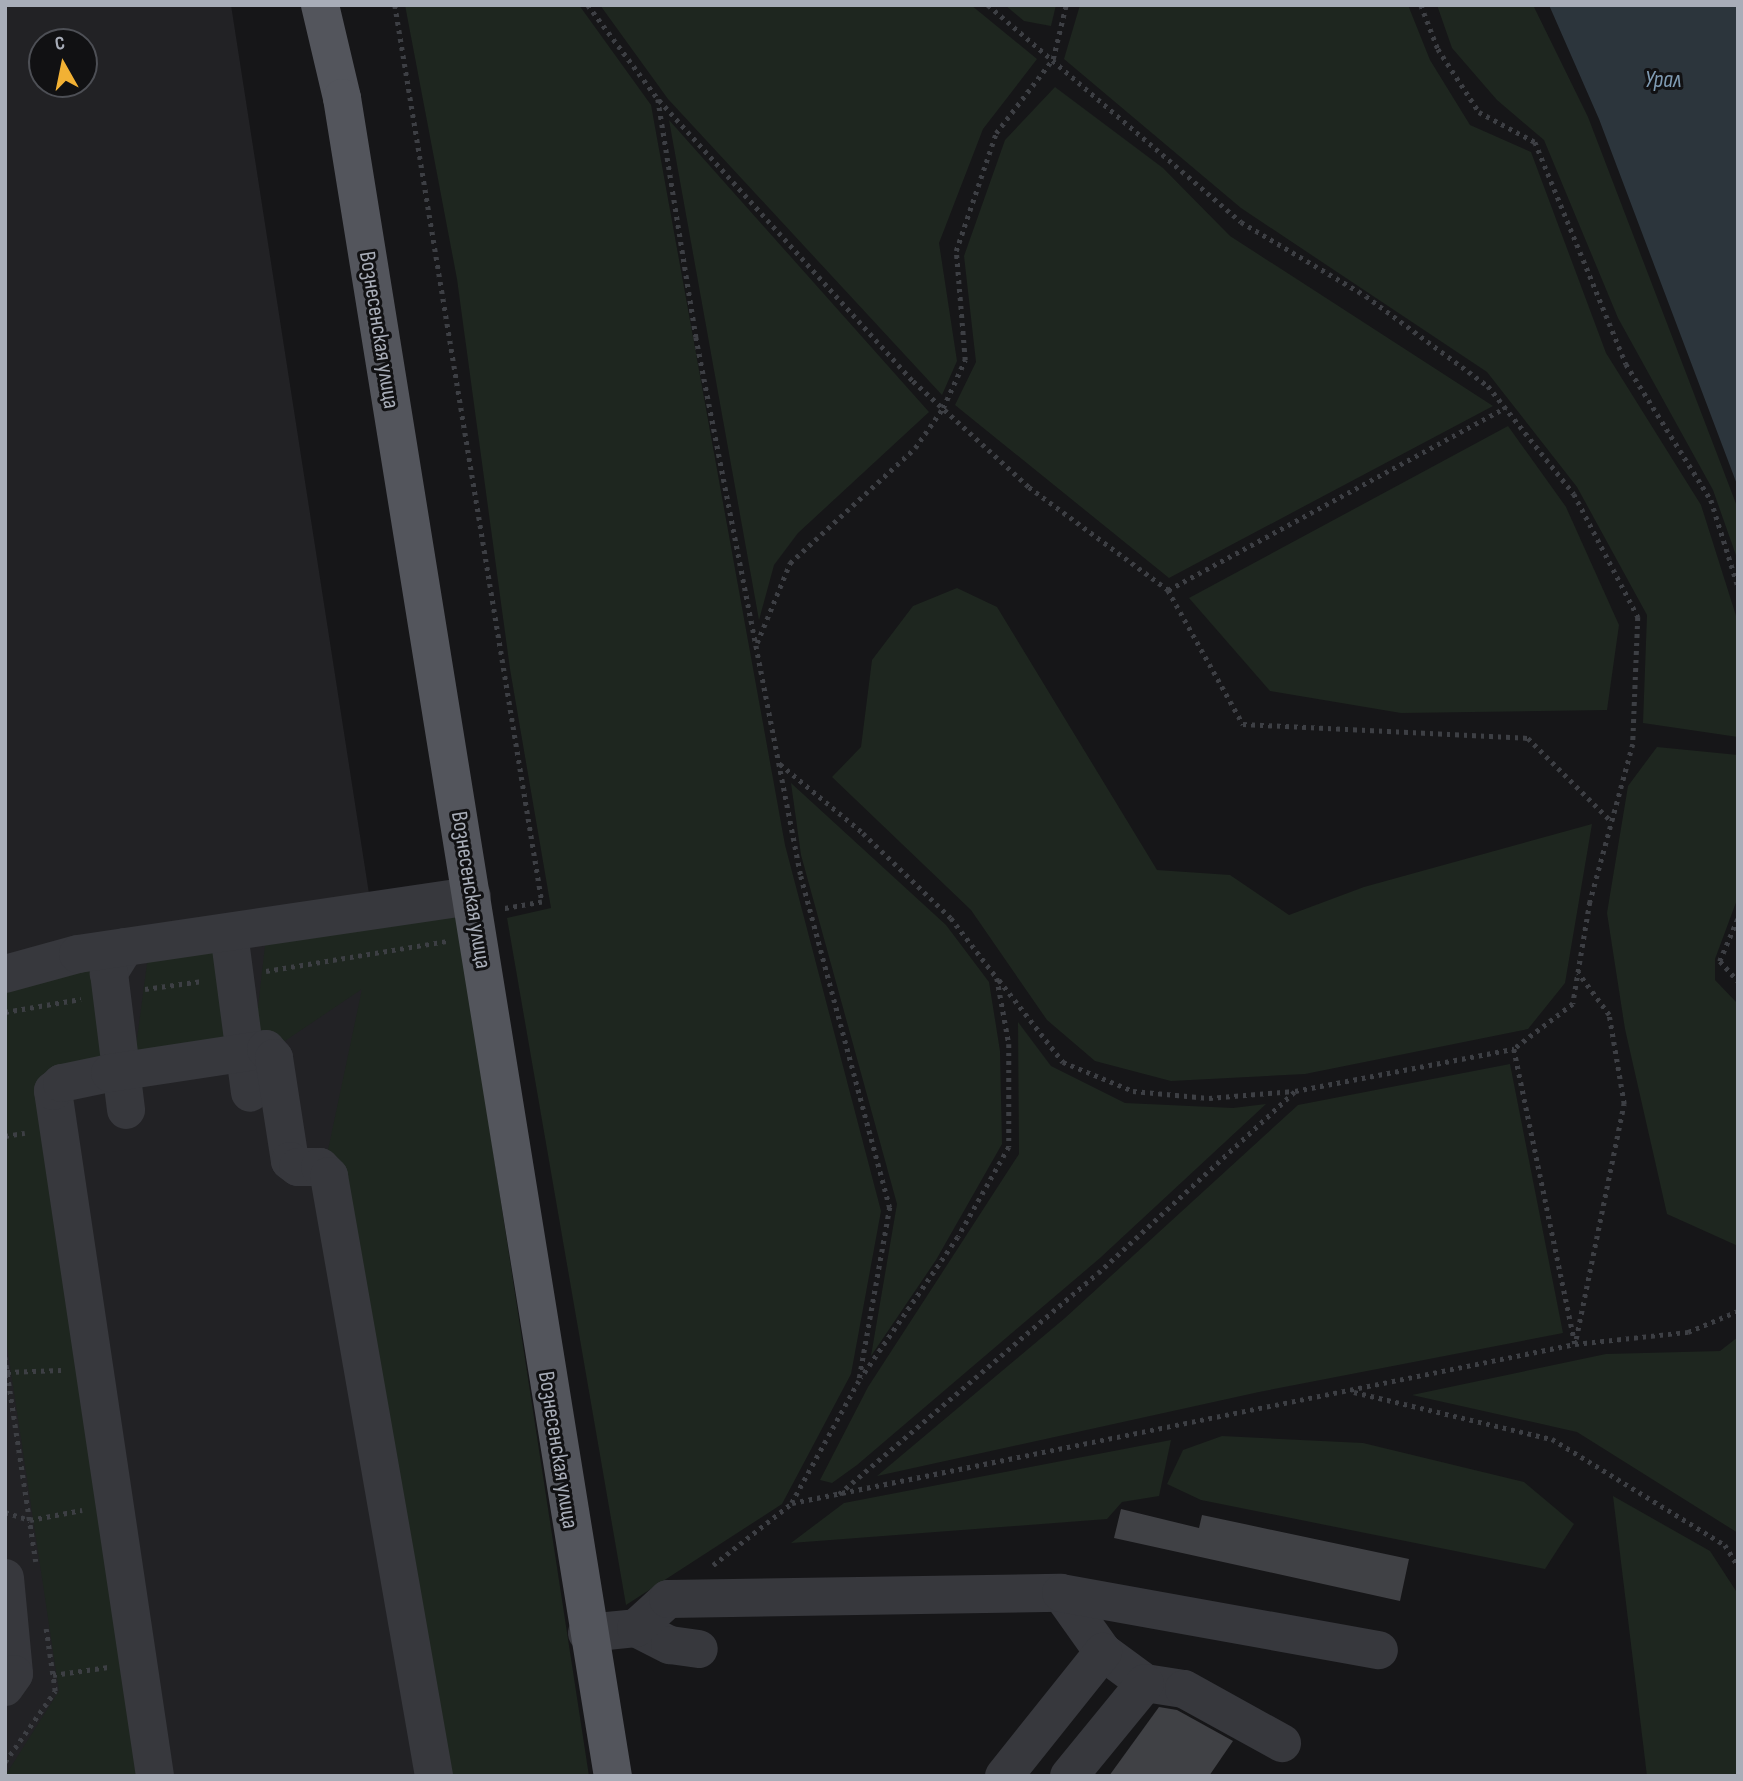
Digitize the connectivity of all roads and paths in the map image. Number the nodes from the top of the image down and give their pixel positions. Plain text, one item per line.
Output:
1 (320, 5) edge
2 (395, 5) edge
3 (588, 5) edge
4 (988, 5) edge
5 (1066, 5) edge
6 (1421, 5) edge
7 (1053, 59) junction
8 (658, 99) junction
9 (1506, 407) junction
10 (943, 408) junction
11 (1738, 586) edge
12 (1168, 590) junction
13 (756, 645) junction
14 (779, 763) junction
15 (1612, 822) junction
16 (472, 896) junction
17 (1738, 919) edge
18 (501, 920) dead end
19 (229, 933) junction
20 (125, 947) junction
21 (1578, 973) junction
22 (5, 974) edge
23 (998, 978) junction
24 (1738, 981) edge
25 (1514, 1049) junction
26 (244, 1052) junction
27 (120, 1071) junction
28 (1295, 1091) junction
29 (250, 1093) dead end
30 (126, 1110) dead end
31 (1738, 1311) edge
32 (1575, 1344) junction
33 (93, 1369) junction
34 (7, 1372) dead end
35 (859, 1381) junction
36 (1350, 1391) junction
37 (839, 1494) junction
38 (792, 1503) junction
39 (111, 1505) junction
40 (5, 1512) edge
41 (1738, 1566) edge
42 (709, 1567) dead end
43 (5, 1577) edge
44 (1061, 1593) junction
45 (636, 1628) junction
46 (587, 1633) junction
47 (699, 1649) dead end
48 (1379, 1650) dead end
49 (1103, 1652) junction
50 (136, 1663) junction
51 (53, 1675) dead end
52 (8, 1679) edge
53 (1144, 1683) junction
54 (1282, 1744) dead end
55 (155, 1776) edge
56 (434, 1776) edge
57 (613, 1776) edge
58 (1004, 1776) edge
59 (1069, 1776) edge

1 - 16 main road, Вознесенская улица
2 - 18 path
3 - 8 path
4 - 7 path
5 - 7 path
6 - 11 path
7 - 9 path
7 - 10 path
8 - 10 path
8 - 13 path
9 - 12 path
9 - 15 path
10 - 12 path
10 - 13 path
12 - 15 path
13 - 14 path
14 - 23 path
14 - 35 path
15 - 21 path
16 - 19 lane
16 - 46 main road, Вознесенская улица
17 - 24 path
19 - 20 lane
19 - 26 lane
20 - 22 lane
20 - 27 lane
21 - 25 path
21 - 32 path
23 - 28 path
23 - 35 path
25 - 28 path
25 - 32 path
26 - 27 lane
26 - 29 lane
26 - 56 lane
27 - 30 lane
27 - 33 lane
28 - 37 path
31 - 32 path
32 - 36 path
33 - 34 path
33 - 39 lane
35 - 38 path
36 - 37 path
36 - 41 path
37 - 38 path
38 - 42 path
39 - 40 path
39 - 50 lane
43 - 52 lane
44 - 45 lane
44 - 48 lane
44 - 49 lane
45 - 46 lane
45 - 47 lane
46 - 57 main road, Вознесенская улица
49 - 53 lane
49 - 58 lane
50 - 51 path
50 - 55 lane
53 - 54 lane
53 - 59 lane

